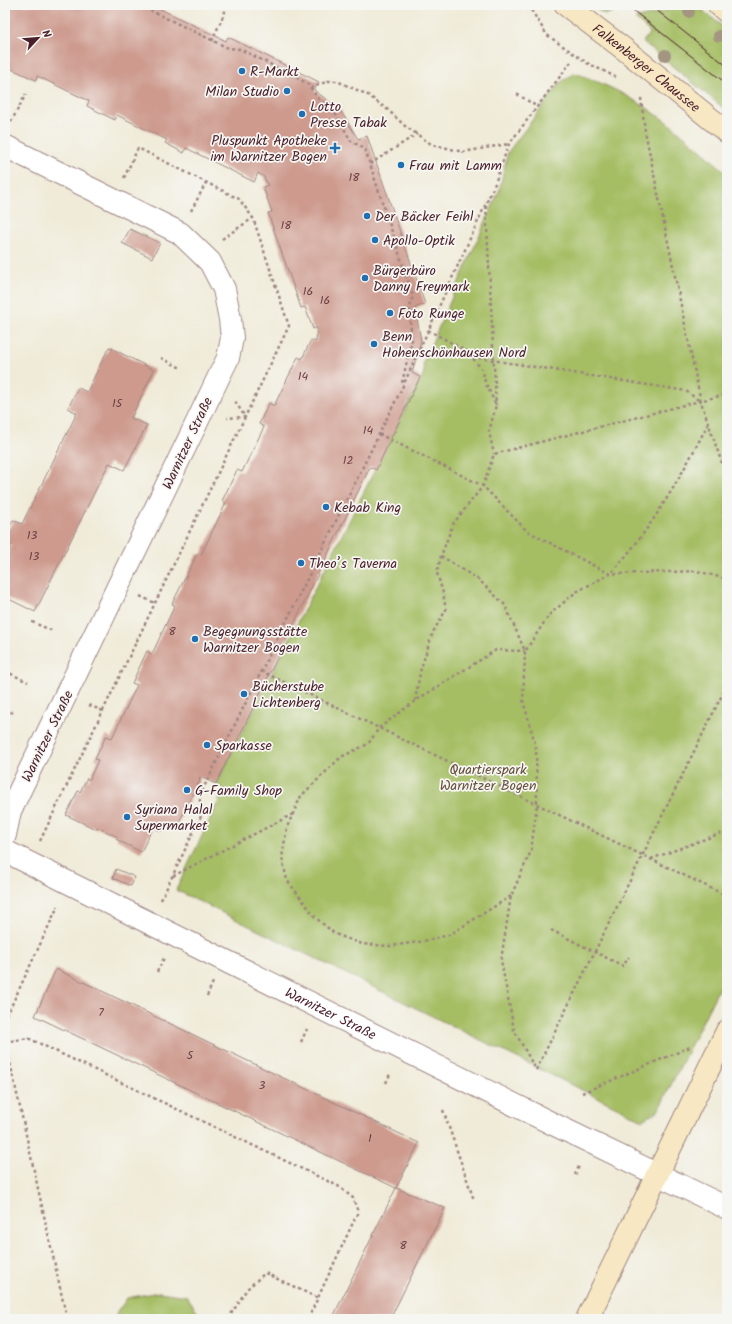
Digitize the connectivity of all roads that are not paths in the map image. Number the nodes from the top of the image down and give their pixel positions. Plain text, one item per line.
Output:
1 (566, 5) edge
2 (719, 5) edge
3 (727, 12) edge
4 (727, 132) edge
5 (7, 137) edge
6 (5, 835) edge
7 (5, 851) edge
8 (727, 1032) edge
9 (658, 1173) junction
10 (727, 1208) edge
11 (587, 1319) edge

1 - 4 street, Falkenberger Chaussee
2 - 3 street
5 - 6 street, Warnitzer Straße
7 - 9 street, Warnitzer Straße
8 - 9 street
9 - 10 street, Warnitzer Straße
9 - 11 street

